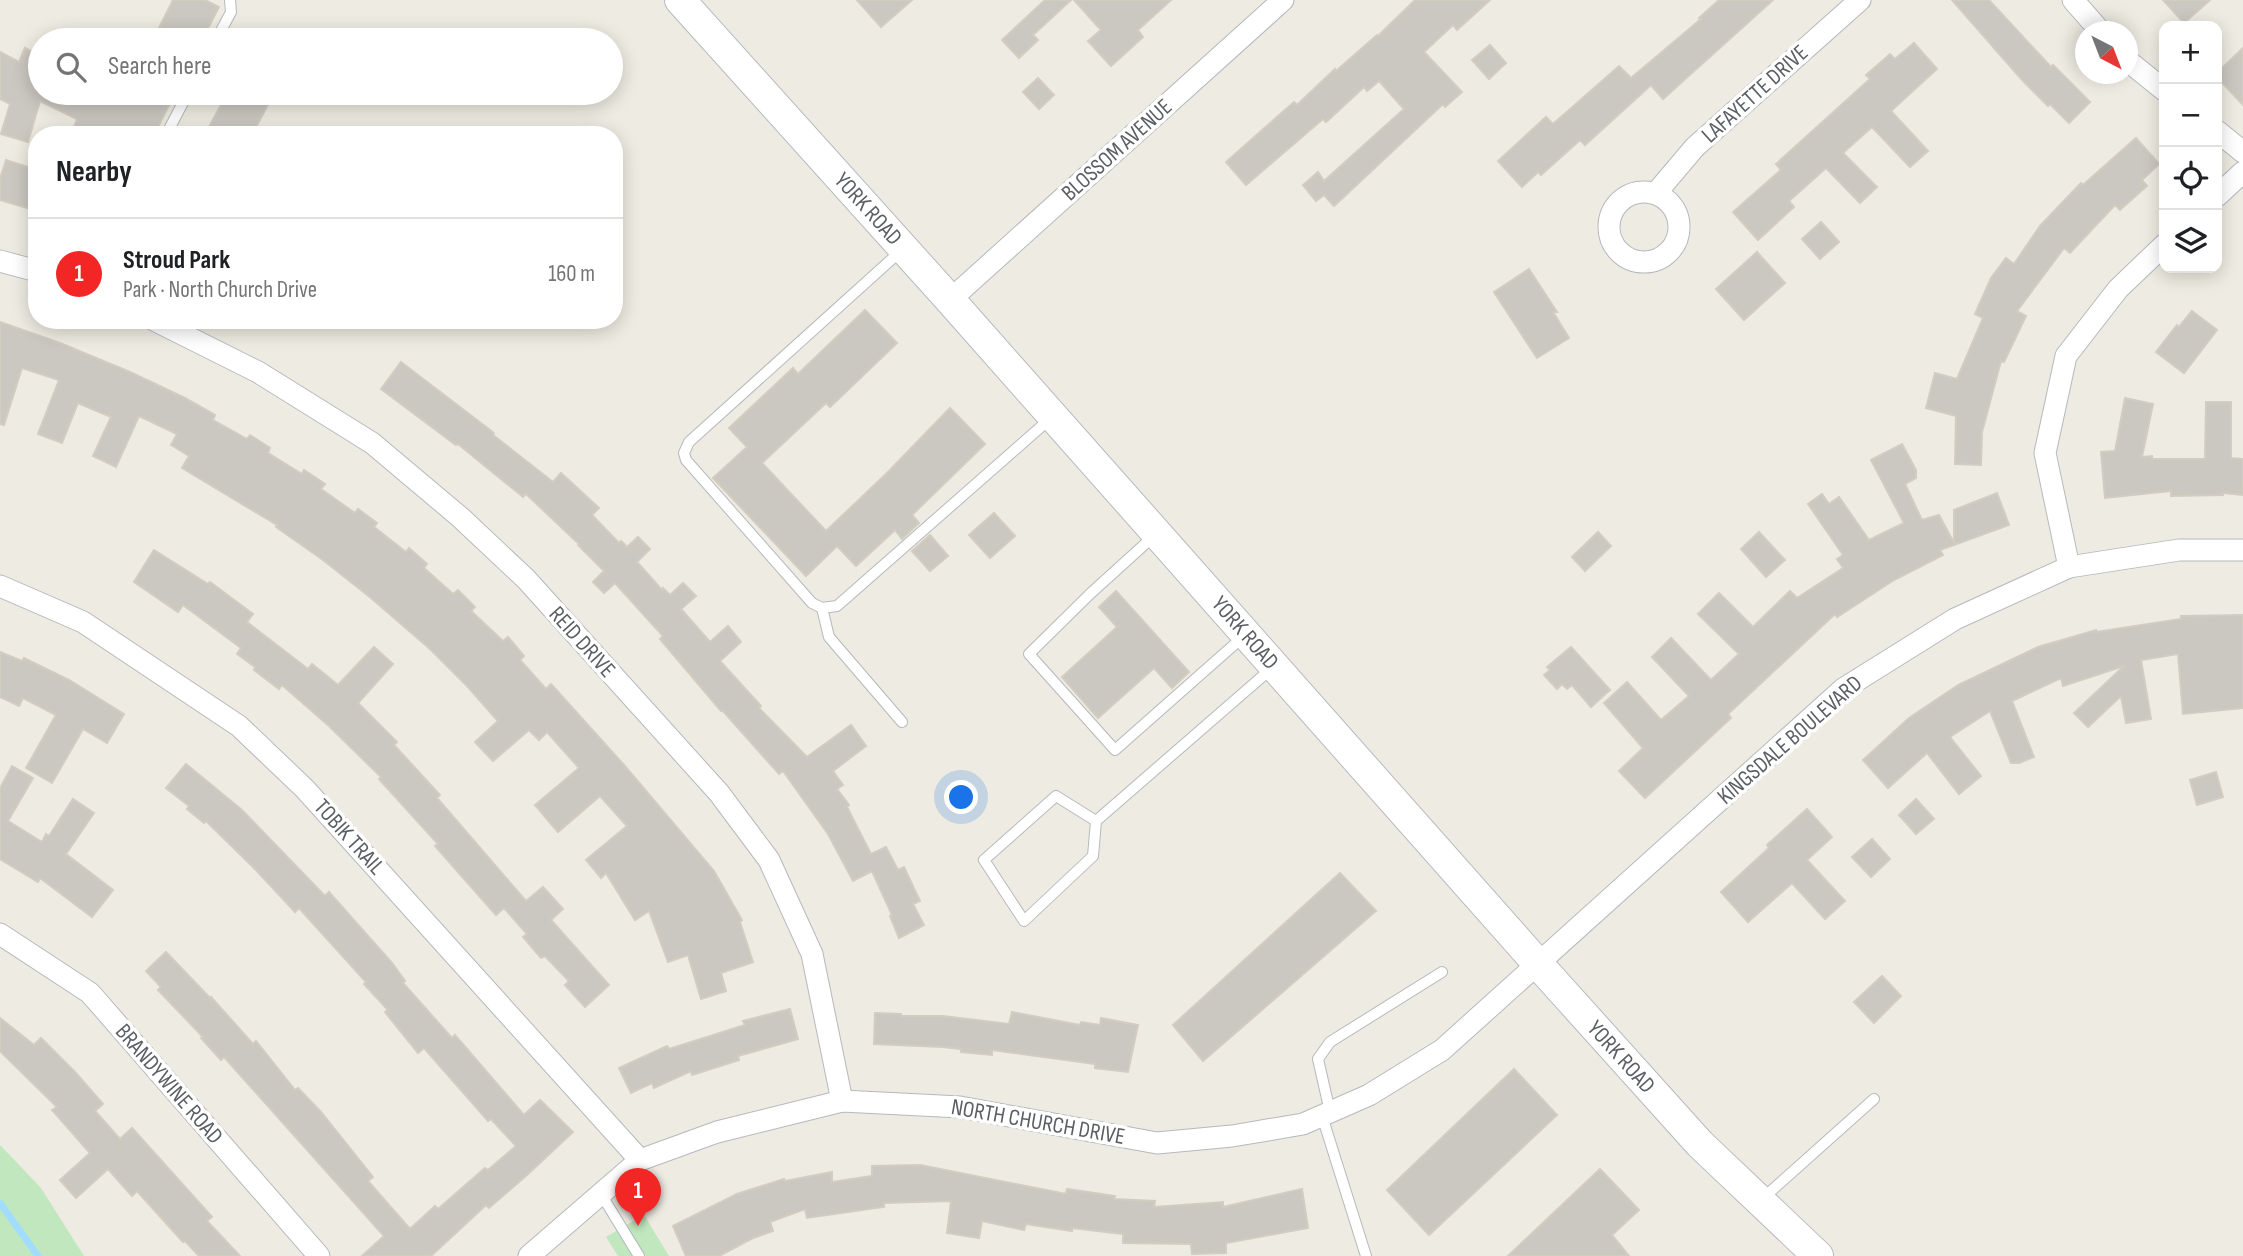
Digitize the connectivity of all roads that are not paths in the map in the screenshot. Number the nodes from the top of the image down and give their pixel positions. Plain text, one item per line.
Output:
1 (229, 0) edge
2 (680, 0) edge
3 (1283, 0) edge
4 (1860, 0) edge
5 (2073, 0) edge
6 (2091, 21) edge
7 (222, 28) edge
8 (2138, 70) edge
9 (2159, 86) edge
10 (182, 105) edge
11 (171, 126) edge
12 (2222, 135) edge
13 (2243, 152) edge
14 (2243, 172) edge
15 (2222, 191) edge
16 (1656, 193) dead end
17 (904, 248) junction
18 (2159, 250) edge
19 (0, 261) edge
20 (28, 269) edge
21 (950, 300) junction
22 (172, 329) edge
23 (1053, 416) junction
24 (1157, 533) junction
25 (2243, 550) edge
26 (2069, 567) junction
27 (0, 586) edge
28 (822, 608) junction
29 (1246, 634) junction
30 (1274, 666) junction
31 (902, 722) dead end
32 (1096, 821) junction
33 (0, 934) edge
34 (1538, 964) junction
35 (1442, 972) dead end
36 (1874, 1099) dead end
37 (842, 1101) junction
38 (1326, 1114) junction
39 (640, 1160) junction
40 (601, 1194) junction
41 (1760, 1201) junction
42 (319, 1256) edge
43 (528, 1256) edge
44 (639, 1256) edge
45 (1366, 1256) edge
46 (1818, 1256) edge

1 - 7 lane
2 - 17 main road, YORK ROAD
3 - 21 street, BLOSSOM AVENUE
4 - 16 street, LAFAYETTE DRIVE
5 - 6 street
8 - 9 street
10 - 11 lane
12 - 13 street
14 - 15 street
17 - 21 main road, YORK ROAD
17 - 28 lane
18 - 26 street
19 - 20 street
21 - 23 main road, YORK ROAD
22 - 37 street, REID DRIVE
23 - 24 main road, YORK ROAD
23 - 28 lane
24 - 29 main road, YORK ROAD
24 - 29 lane
25 - 26 street, KINGSDALE BOULEVARD
26 - 34 street, KINGSDALE BOULEVARD
27 - 39 street, TOBIK TRAIL
28 - 31 lane
29 - 30 main road, YORK ROAD
30 - 32 lane
30 - 34 main road, YORK ROAD
32 - 32 lane
33 - 42 street, BRANDYWINE ROAD
34 - 38 street, NORTH CHURCH DRIVE
34 - 41 main road, YORK ROAD
35 - 38 lane
36 - 41 lane
37 - 38 street, NORTH CHURCH DRIVE
37 - 39 street, NORTH CHURCH DRIVE
38 - 45 lane
39 - 40 street, NORTH CHURCH DRIVE
40 - 43 street, NORTH CHURCH DRIVE
40 - 44 lane
41 - 46 main road, YORK ROAD

